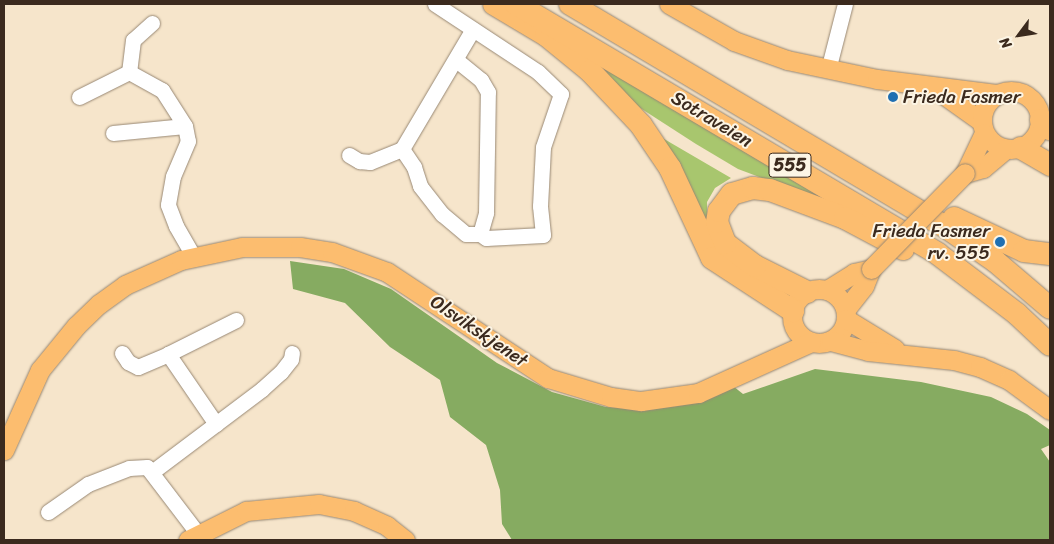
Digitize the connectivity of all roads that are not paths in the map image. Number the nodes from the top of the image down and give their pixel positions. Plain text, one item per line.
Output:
1 (435, 4) edge
2 (494, 4) edge
3 (516, 4) edge
4 (570, 4) edge
5 (669, 4) edge
6 (843, 4) edge
7 (152, 24) dead end
8 (473, 29) junction
9 (456, 60) junction
10 (828, 70) junction
11 (129, 72) junction
12 (932, 86) junction
13 (998, 94) junction
14 (79, 97) dead end
15 (747, 108) junction
16 (1045, 124) edge
17 (185, 126) junction
18 (983, 127) junction
19 (113, 133) dead end
20 (402, 149) junction
21 (1014, 149) junction
22 (349, 155) dead end
23 (1050, 164) edge
24 (965, 174) junction
25 (480, 234) junction
26 (1050, 254) edge
27 (193, 256) junction
28 (870, 269) junction
29 (816, 291) junction
30 (1050, 308) edge
31 (846, 314) junction
32 (794, 319) junction
33 (236, 320) dead end
34 (831, 341) junction
35 (811, 342) junction
36 (1050, 345) edge
37 (292, 352) dead end
38 (122, 353) dead end
39 (905, 353) junction
40 (168, 354) junction
41 (1050, 359) edge
42 (763, 364) junction
43 (1050, 410) edge
44 (216, 424) junction
45 (4, 450) edge
46 (152, 472) junction
47 (48, 512) dead end
48 (193, 537) edge
49 (405, 540) edge

1 - 8 street
2 - 32 highway
3 - 36 highway, Sotraveien / 555
4 - 15 highway, Sotraveien / 555
5 - 10 main road
6 - 10 street
7 - 11 street
8 - 9 street
8 - 25 street
9 - 20 street
9 - 25 street
10 - 12 main road
11 - 14 street
11 - 17 street
12 - 13 main road
12 - 18 main road
13 - 16 main road
13 - 18 main road
15 - 26 highway, 555
15 - 30 highway, Sotraveien / 555
16 - 21 main road
17 - 19 street
17 - 27 street
18 - 21 main road
18 - 24 main road
20 - 22 street
20 - 25 street
21 - 23 highway
21 - 24 main road
24 - 28 main road, bridge
27 - 42 main road, Olsvikskjenet
27 - 45 main road, Olsvikskjenet
28 - 29 main road
28 - 31 main road
29 - 31 main road
29 - 32 main road
29 - 41 highway, 555
31 - 34 main road
31 - 39 main road
32 - 35 main road
32 - 42 main road, Olsvikskjenet
33 - 40 street
34 - 35 main road
34 - 39 main road
35 - 42 main road, Olsvikskjenet
37 - 44 street
38 - 40 street
39 - 43 main road
40 - 44 street
44 - 46 street
46 - 47 street
46 - 48 street
48 - 49 main road

